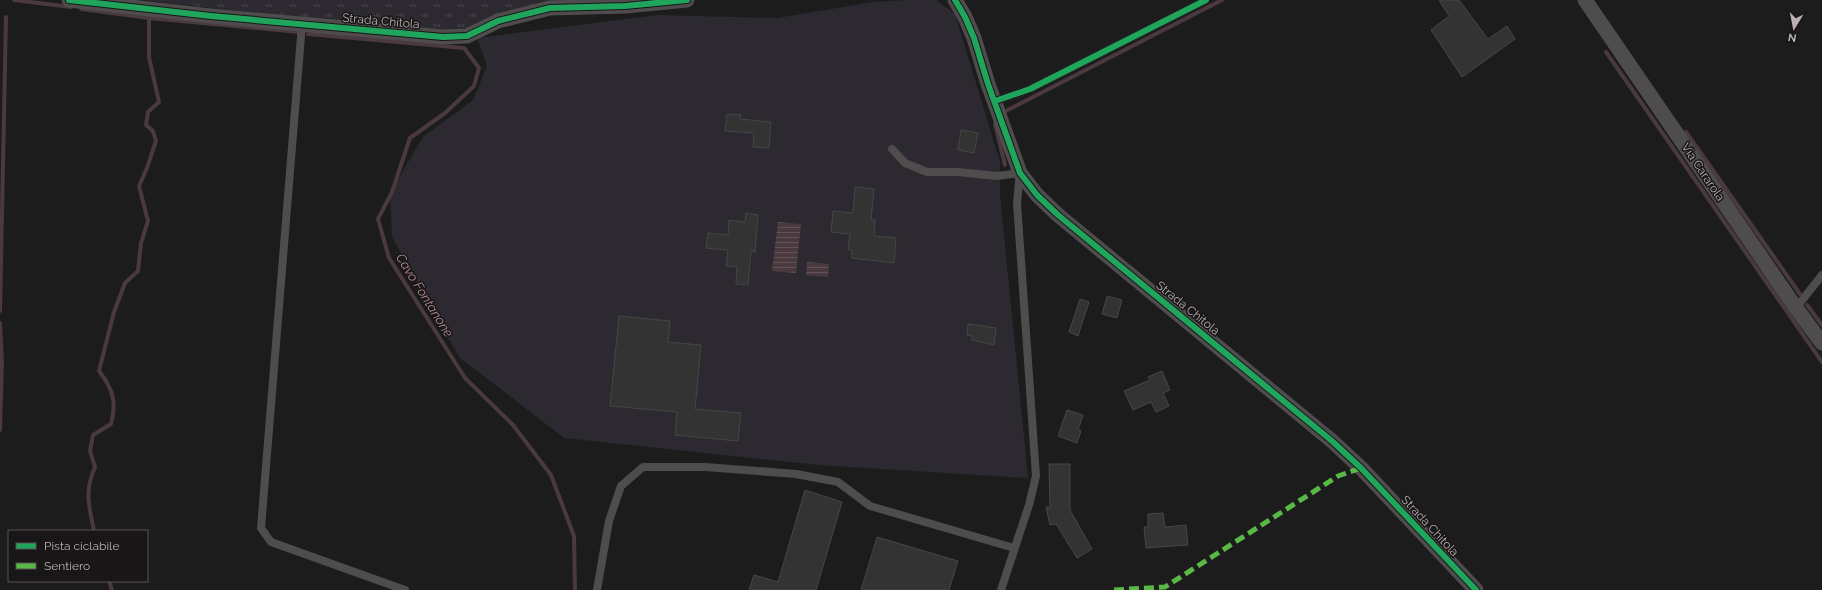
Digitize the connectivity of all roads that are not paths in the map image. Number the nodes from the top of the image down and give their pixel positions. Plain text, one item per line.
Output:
1 (68, 0) edge
2 (687, 0) edge
3 (956, 0) edge
4 (1206, 0) edge
5 (1585, 0) edge
6 (302, 24) junction
7 (995, 101) junction
8 (892, 149) dead end
9 (1020, 173) junction
10 (1822, 275) edge
11 (1796, 308) junction
12 (1822, 343) edge
13 (1014, 548) junction
14 (405, 590) edge
15 (598, 590) edge
16 (1001, 590) edge
17 (1476, 590) edge

1 - 6 street, Strada Chitola
2 - 6 street, Strada Chitola
3 - 7 street, Strada Chitola
4 - 7 lane
5 - 11 street, Via Cararola
6 - 14 lane
7 - 9 street, Strada Chitola
8 - 9 lane
9 - 13 lane
9 - 17 street, Strada Chitola
10 - 11 lane
11 - 12 street, Via Cararola
13 - 15 lane
13 - 16 lane

